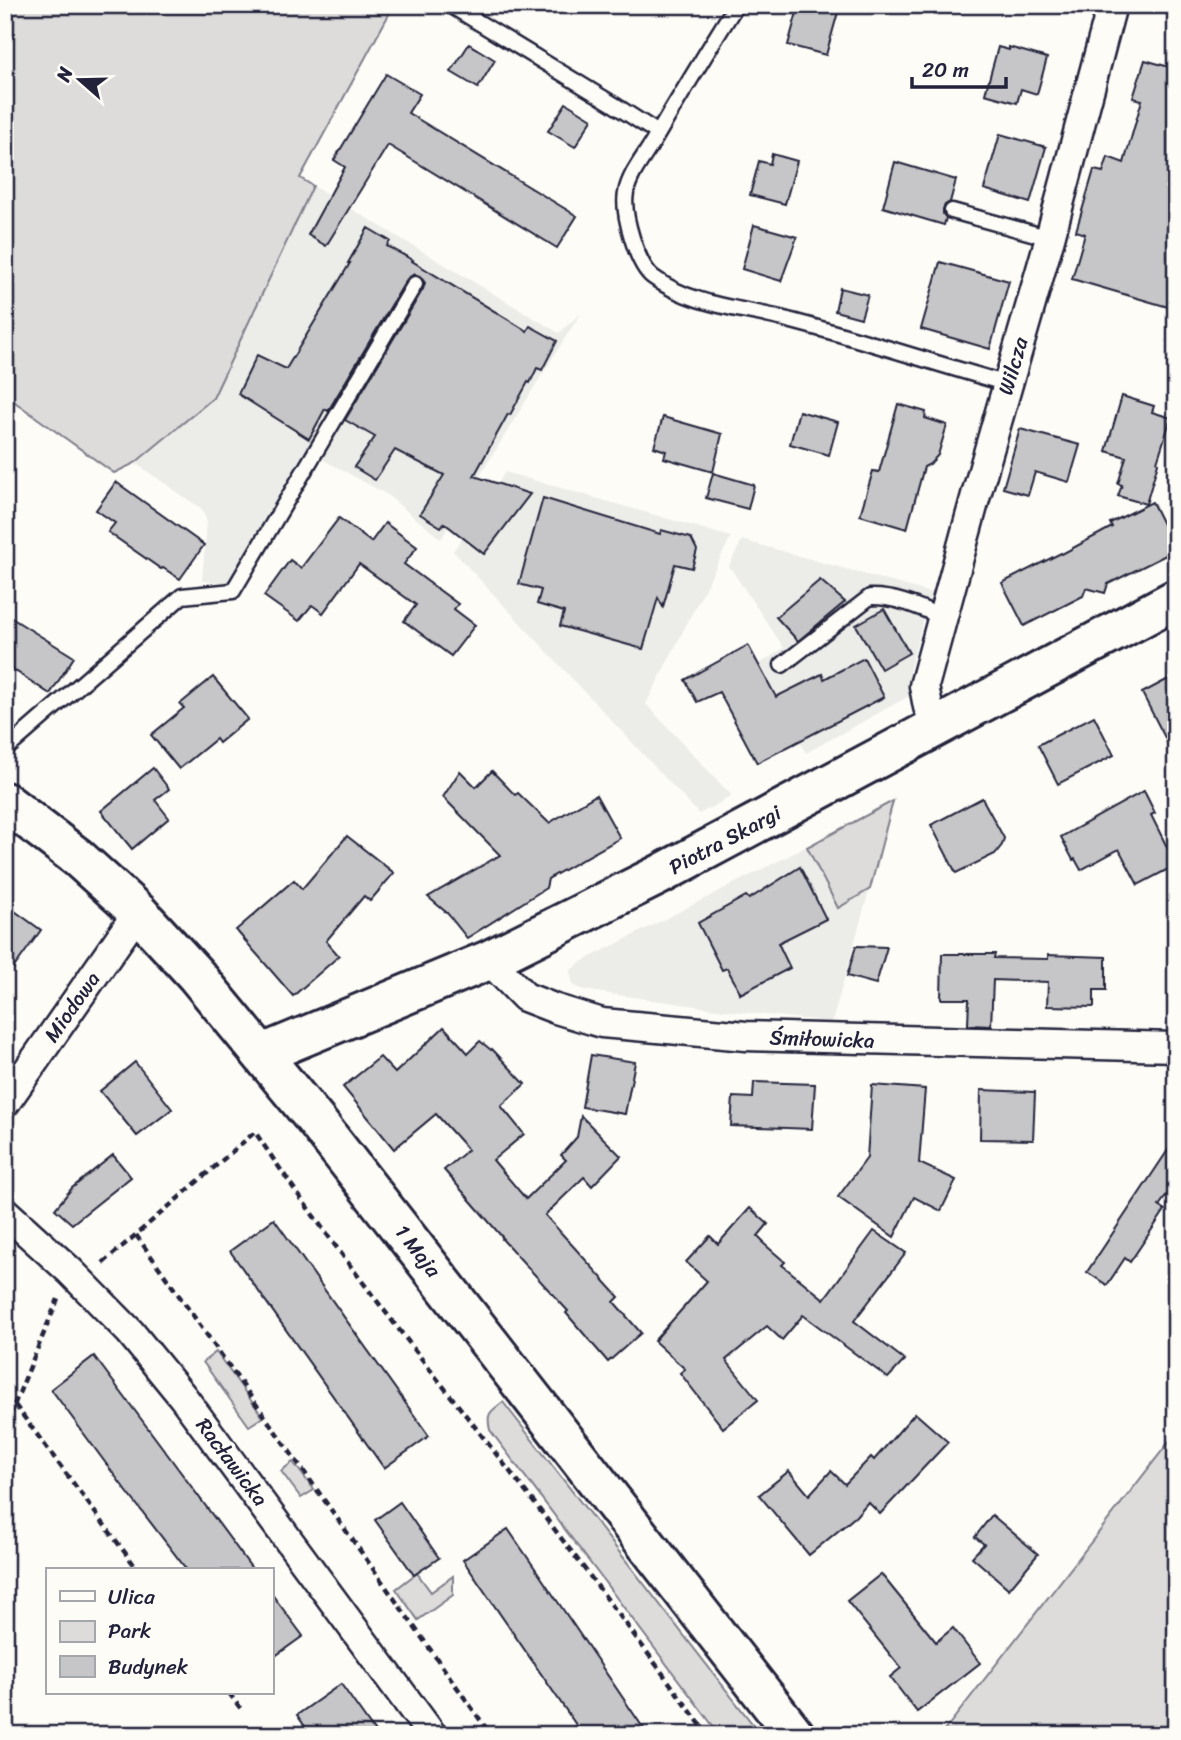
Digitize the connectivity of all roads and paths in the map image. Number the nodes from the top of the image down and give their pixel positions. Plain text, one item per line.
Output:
1 (450, 5) edge
2 (736, 5) edge
3 (1112, 5) edge
4 (658, 133) junction
5 (952, 211) dead end
6 (1050, 238) junction
7 (415, 284) dead end
8 (1008, 384) junction
9 (1176, 599) edge
10 (943, 618) junction
11 (782, 665) dead end
12 (938, 725) junction
13 (5, 750) edge
14 (5, 802) edge
15 (138, 912) junction
16 (489, 960) junction
17 (1176, 1047) edge
18 (262, 1054) junction
19 (5, 1103) edge
20 (5, 1212) edge
21 (136, 1235) junction
22 (75, 1276) junction
23 (15, 1405) junction
24 (5, 1427) edge
25 (137, 1568) edge
26 (230, 1694) edge
27 (241, 1709) dead end
28 (432, 1735) edge
29 (491, 1735) edge
30 (708, 1735) edge
31 (795, 1735) edge

1 - 4 lane
2 - 4 lane
3 - 6 street, Wilcza
4 - 8 lane
5 - 6 lane
6 - 8 street, Wilcza
7 - 13 lane
8 - 10 street, Wilcza
9 - 12 main road, Piotra Skargi
10 - 11 lane
10 - 12 street, Wilcza
12 - 16 main road, Piotra Skargi
14 - 15 main road, 1 Maja
15 - 18 main road, 1 Maja
15 - 19 street, Miodowa
16 - 17 street, Śmiłowicka
16 - 18 main road, Piotra Skargi
18 - 31 main road, 1 Maja
20 - 22 street, Racławicka
21 - 22 path
21 - 29 path
21 - 30 path
22 - 23 path
22 - 28 street, Racławicka
23 - 24 path
23 - 25 path
26 - 27 path

